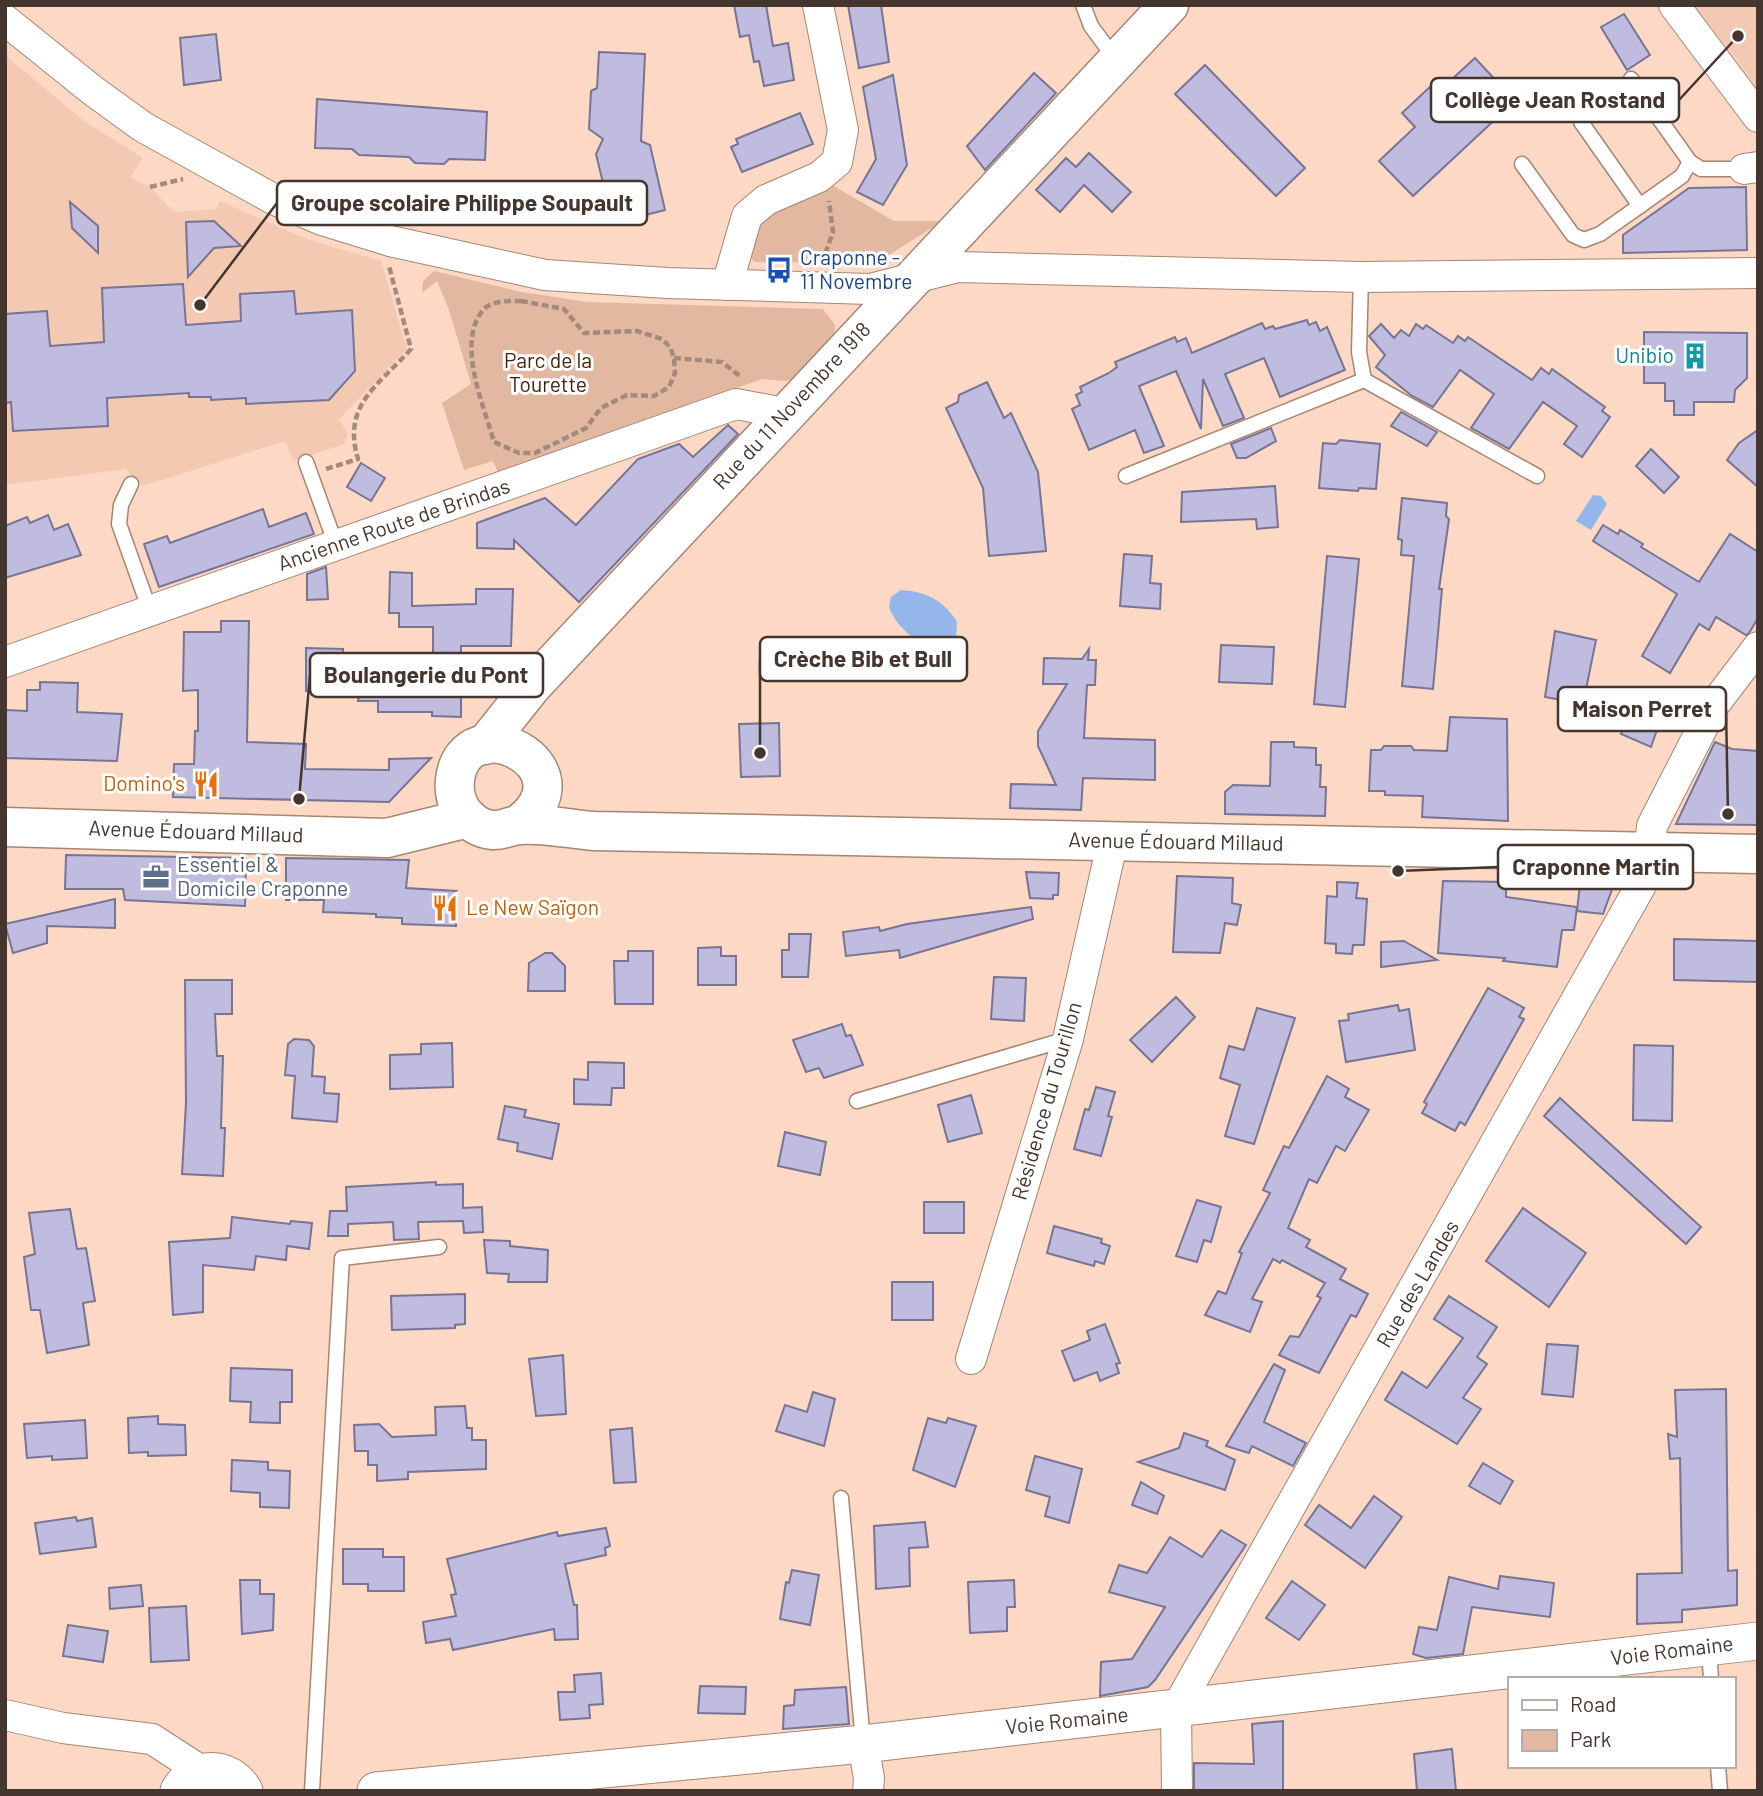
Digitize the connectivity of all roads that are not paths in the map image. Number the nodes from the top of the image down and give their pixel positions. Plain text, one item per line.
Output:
1 (818, 5) edge
2 (1083, 5) edge
3 (1169, 5) edge
4 (1674, 5) edge
5 (5, 20) edge
6 (1116, 61) junction
7 (1631, 79) dead end
8 (1758, 117) edge
9 (1581, 122) dead end
10 (1690, 162) junction
11 (1521, 164) dead end
12 (1751, 168) edge
13 (1640, 206) junction
14 (1758, 273) edge
15 (1361, 277) junction
16 (910, 280) junction
17 (727, 285) junction
18 (1364, 380) junction
19 (767, 410) junction
20 (308, 468) road end
21 (1126, 475) dead end
22 (1537, 476) dead end
23 (131, 484) dead end
24 (336, 545) junction
25 (150, 611) junction
26 (1758, 647) edge
27 (5, 662) edge
28 (531, 685) junction
29 (485, 745) junction
30 (527, 754) junction
31 (455, 777) junction
32 (541, 793) junction
33 (468, 818) junction
34 (518, 825) junction
35 (5, 827) edge
36 (594, 831) junction
37 (387, 838) junction
38 (1113, 840) junction
39 (1649, 854) junction
40 (1758, 854) edge
41 (1068, 1039) junction
42 (857, 1101) dead end
43 (439, 1247) dead end
44 (971, 1359) dead end
45 (841, 1498) dead end
46 (1758, 1641) edge
47 (1710, 1663) edge
48 (1551, 1677) edge
49 (1508, 1681) edge
50 (1176, 1710) junction
51 (5, 1715) edge
52 (863, 1744) junction
53 (1718, 1768) edge
54 (191, 1781) edge
55 (244, 1791) edge
56 (312, 1791) edge
57 (376, 1791) edge
58 (867, 1791) edge
59 (1177, 1791) edge
60 (1720, 1791) edge

1 - 17 street
2 - 6 lane
3 - 6 main road, Rue du 11 Novembre 1918
4 - 8 street
5 - 17 street
6 - 16 main road, Rue du 11 Novembre 1918
7 - 10 lane
9 - 13 lane
10 - 12 lane
10 - 13 lane
11 - 13 lane
14 - 15 street
15 - 16 street
15 - 18 lane
16 - 17 street
16 - 19 main road, Rue du 11 Novembre 1918
18 - 21 lane
18 - 22 lane
19 - 24 street, Ancienne Route de Brindas
19 - 28 main road, Rue du 11 Novembre 1918
20 - 24 lane
23 - 25 lane
24 - 25 street, Ancienne Route de Brindas
25 - 27 street, Ancienne Route de Brindas
26 - 39 street, Rue des Landes
28 - 29 main road, Rue du 11 Novembre 1918
28 - 30 main road
29 - 30 main road
29 - 31 main road
30 - 32 main road
31 - 33 main road
31 - 37 main road
32 - 34 main road
32 - 36 main road
33 - 34 main road
33 - 37 main road, Avenue Édouard Millaud
34 - 36 main road, Avenue Édouard Millaud
35 - 37 main road, Avenue Édouard Millaud
36 - 38 main road, Avenue Édouard Millaud
38 - 39 main road, Avenue Édouard Millaud
38 - 41 street, Résidence du Tourillon
39 - 40 main road, Avenue Édouard Millaud
39 - 50 street, Rue des Landes
41 - 42 lane
41 - 44 street, Résidence du Tourillon
43 - 56 lane
45 - 52 lane
46 - 47 street, Voie Romaine
47 - 48 street, Voie Romaine
49 - 50 street, Voie Romaine
50 - 52 street, Voie Romaine
50 - 59 street
51 - 54 street
52 - 57 street, Voie Romaine
52 - 58 street
53 - 60 lane
54 - 55 street

